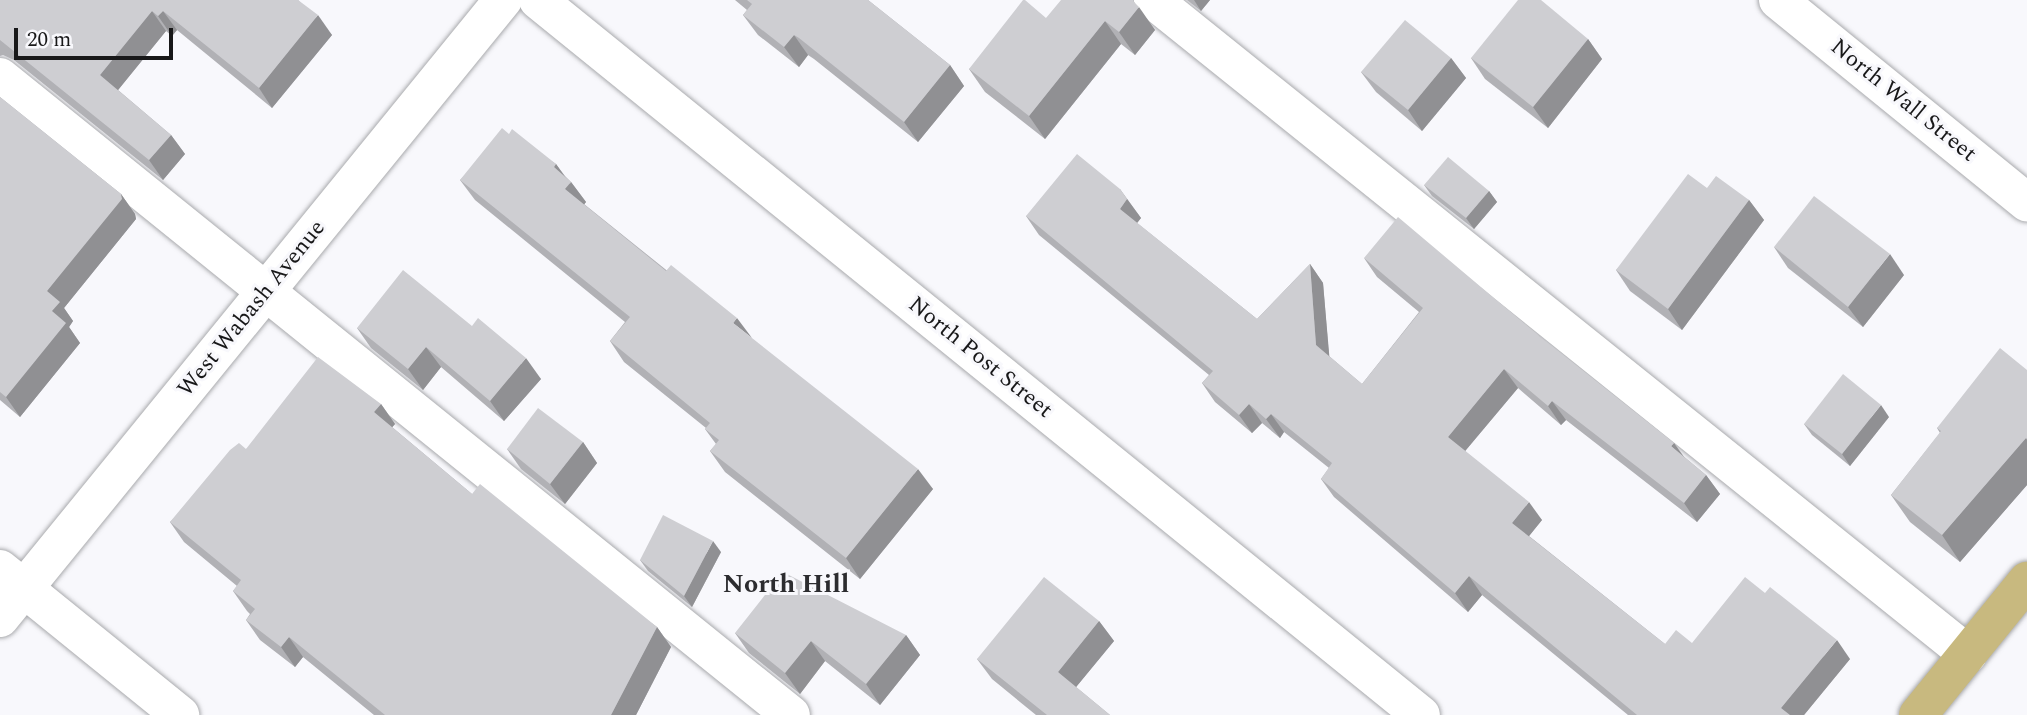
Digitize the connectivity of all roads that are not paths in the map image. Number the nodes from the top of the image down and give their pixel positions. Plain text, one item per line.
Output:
1 (503, 0) edge
2 (538, 0) edge
3 (1153, 0) edge
4 (1778, 0) edge
5 (0, 77) edge
6 (2027, 202) edge
7 (265, 292) junction
8 (12, 579) edge
9 (2027, 581) edge
10 (0, 618) edge
11 (1968, 654) junction
12 (180, 715) edge
13 (791, 715) edge
14 (1421, 715) edge
15 (1918, 715) edge

1 - 7 street, West Wabash Avenue
2 - 14 street, North Post Street
3 - 11 street
4 - 6 street, North Wall Street
5 - 7 street
7 - 8 street, West Wabash Avenue
7 - 13 street
8 - 10 street, West Wabash Avenue
8 - 12 street
9 - 11 main road
11 - 15 main road

